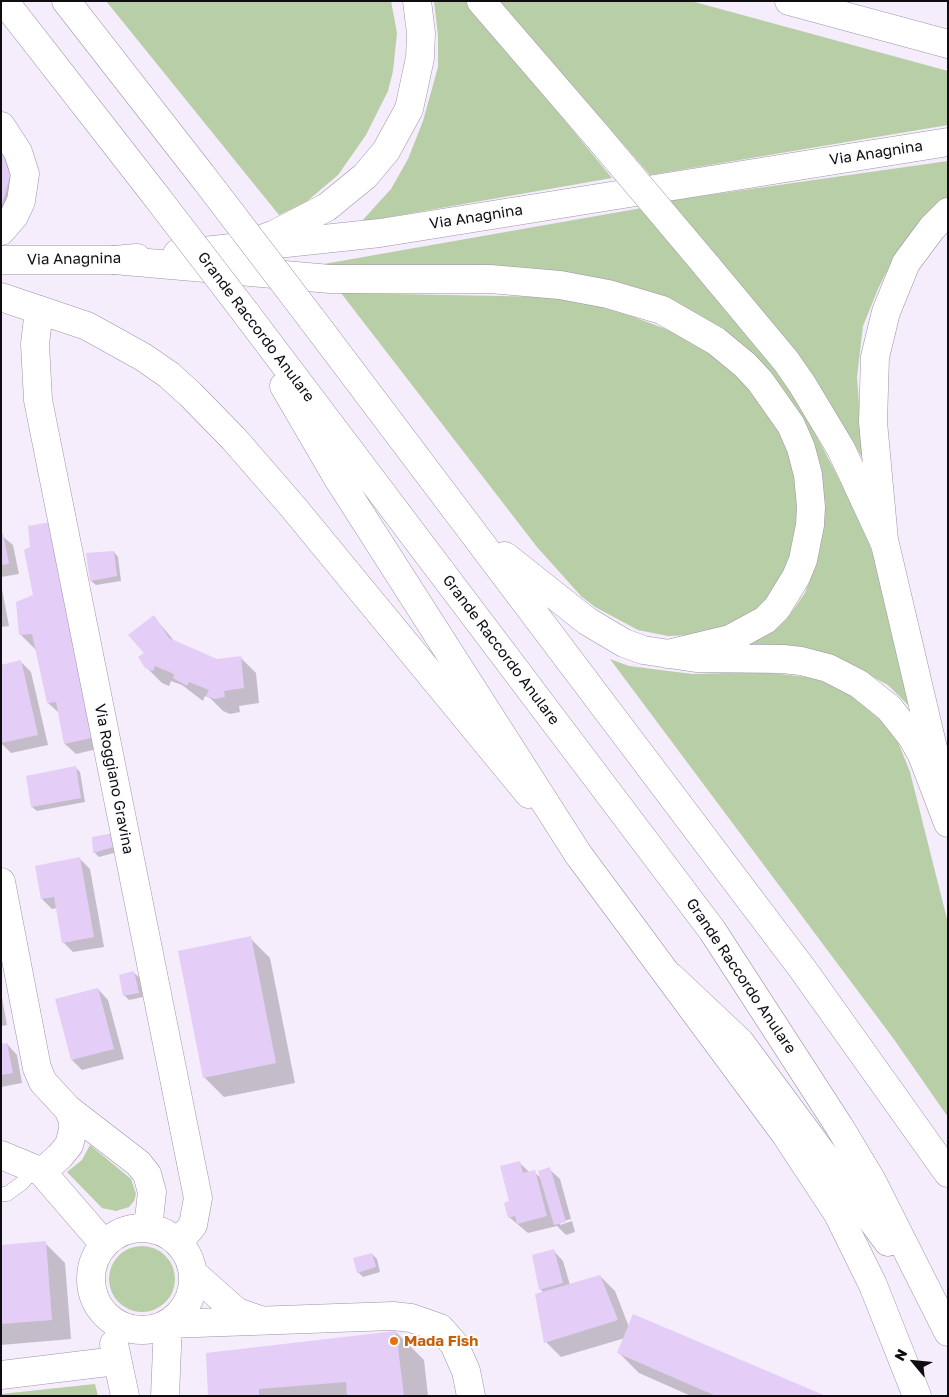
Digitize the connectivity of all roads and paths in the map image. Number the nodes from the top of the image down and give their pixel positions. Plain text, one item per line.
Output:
1 (4, 1) edge
2 (66, 1) edge
3 (416, 1) edge
4 (481, 1) edge
5 (789, 1) edge
6 (948, 44) edge
7 (1, 126) edge
8 (948, 142) edge
9 (948, 212) edge
10 (1, 231) edge
11 (240, 247) junction
12 (1, 260) edge
13 (114, 260) junction
14 (1, 297) edge
15 (40, 310) junction
16 (245, 312) junction
17 (475, 533) junction
18 (885, 544) junction
19 (668, 654) junction
20 (948, 811) edge
21 (948, 824) edge
22 (578, 854) junction
23 (1, 882) edge
24 (672, 977) junction
25 (68, 1109) junction
26 (1, 1155) edge
27 (39, 1171) junction
28 (948, 1173) edge
29 (1, 1194) edge
30 (148, 1228) junction
31 (179, 1242) junction
32 (98, 1254) junction
33 (193, 1273) junction
34 (933, 1303) junction
35 (111, 1320) junction
36 (264, 1321) junction
37 (168, 1324) junction
38 (948, 1332) edge
39 (116, 1361) junction
40 (1, 1375) edge
41 (125, 1396) edge
42 (165, 1396) edge
43 (471, 1396) edge
44 (917, 1396) edge

1 - 16 main road, Grande Raccordo Anulare, bridge
2 - 17 main road, bridge
3 - 11 main road
4 - 18 main road, bridge
5 - 6 main road
7 - 10 main road
8 - 11 main road, Via Anagnina
9 - 18 main road
11 - 13 main road, Via Anagnina
12 - 13 main road, Via Anagnina
13 - 19 main road
14 - 15 main road
15 - 22 main road
15 - 31 main road, Via Roggiano Gravina
16 - 22 main road
16 - 34 main road, Grande Raccordo Anulare
17 - 19 main road
17 - 28 main road
18 - 20 main road
19 - 21 main road
22 - 24 main road
23 - 25 main road
24 - 34 main road
24 - 44 main road
25 - 27 main road
25 - 30 main road
26 - 27 main road
27 - 29 lane
27 - 32 main road
30 - 31 main road
30 - 32 main road
31 - 33 main road
32 - 35 main road
33 - 36 main road
33 - 37 main road
34 - 38 main road, Grande Raccordo Anulare
35 - 37 main road
35 - 39 main road
36 - 37 main road
36 - 43 main road
37 - 42 main road
39 - 40 main road
39 - 41 main road

